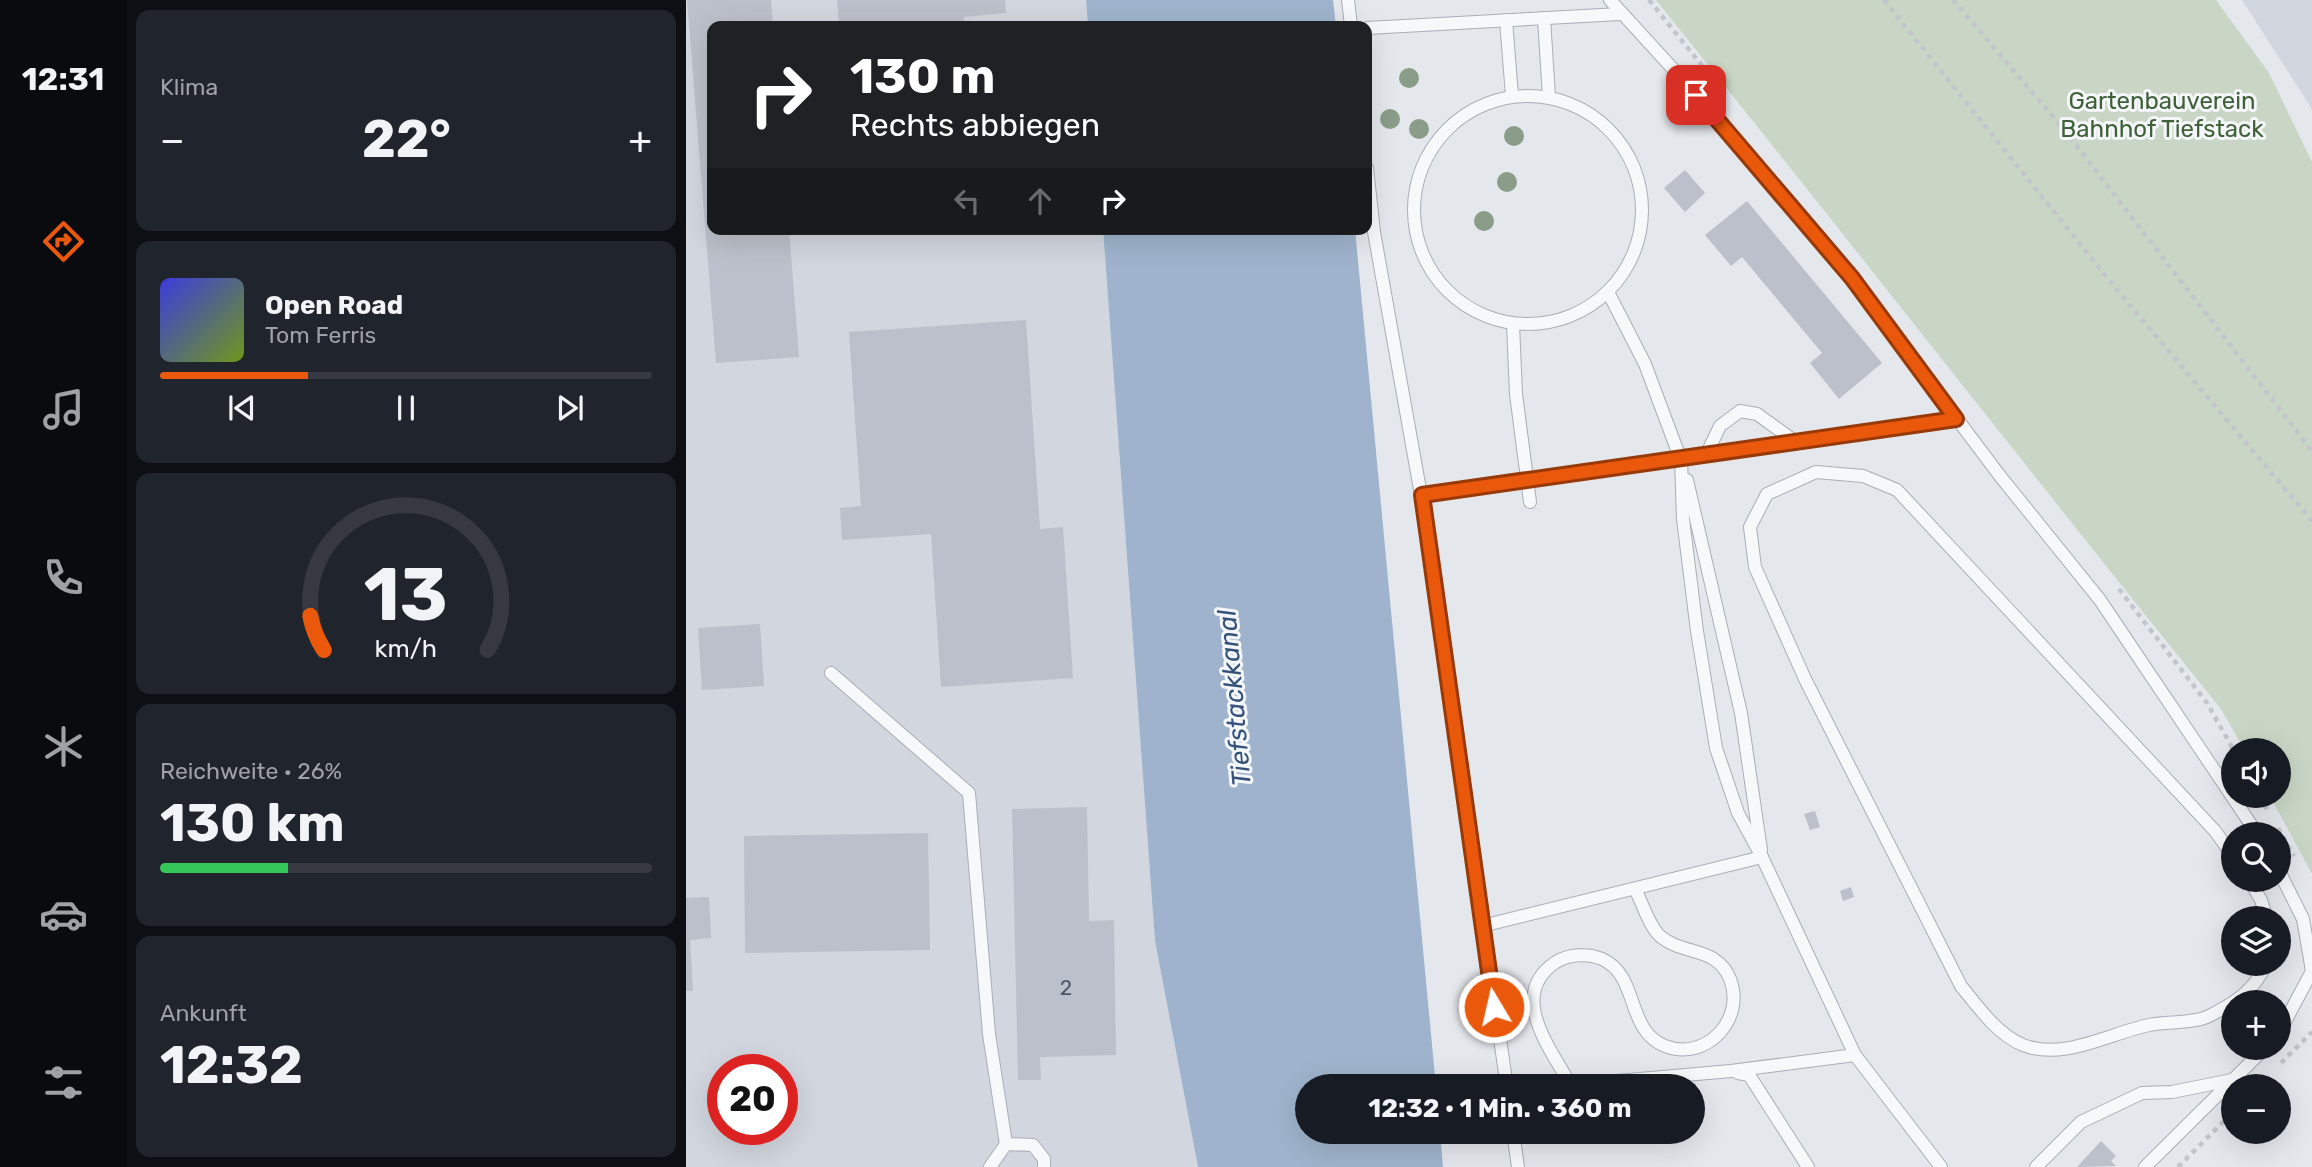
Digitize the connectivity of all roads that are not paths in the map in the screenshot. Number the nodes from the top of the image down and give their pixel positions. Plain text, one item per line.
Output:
1 (1348, 0) edge
2 (1610, 0) edge
3 (1620, 14) junction
4 (1544, 18) junction
5 (1506, 20) junction
6 (1350, 21) edge
7 (1372, 28) edge
8 (1512, 96) junction
9 (1549, 97) junction
10 (1372, 214) edge
11 (1608, 292) junction
12 (1513, 324) junction
13 (1956, 419) junction
14 (1793, 440) junction
15 (1707, 453) junction
16 (1681, 457) junction
17 (1528, 479) junction
18 (1422, 495) junction
19 (1530, 502) dead end
20 (831, 673) dead end
21 (2249, 822) edge
22 (2221, 839) edge
23 (1762, 857) junction
24 (1635, 889) junction
25 (2290, 892) edge
26 (1482, 926) junction
27 (2291, 1009) edge
28 (2221, 1011) edge
29 (1855, 1055) junction
30 (2253, 1060) edge
31 (1731, 1071) junction
32 (1505, 1074) edge
33 (1564, 1074) edge
34 (1694, 1074) edge
35 (2238, 1074) edge
36 (2221, 1082) edge
37 (2221, 1091) edge
38 (1006, 1144) junction
39 (1515, 1144) edge
40 (990, 1167) edge
41 (1044, 1167) edge
42 (1518, 1167) edge
43 (1808, 1167) edge
44 (1941, 1167) edge
45 (2036, 1167) edge
46 (2145, 1167) edge

1 - 6 lane
2 - 3 lane
3 - 4 lane
3 - 13 lane
4 - 5 lane
4 - 9 lane
5 - 7 lane
5 - 8 lane
8 - 9 lane
8 - 12 lane
9 - 11 lane
10 - 18 lane
11 - 12 lane
11 - 16 lane
12 - 17 lane
13 - 14 lane
13 - 21 lane
14 - 15 lane
14 - 15 lane
15 - 16 lane
16 - 17 lane
16 - 23 lane
16 - 23 lane
17 - 18 lane
17 - 19 lane
18 - 26 lane
20 - 38 lane
22 - 28 lane
23 - 24 lane
23 - 29 lane
24 - 26 lane
24 - 33 lane
25 - 27 lane
26 - 32 lane
29 - 31 lane
29 - 44 lane
30 - 35 lane
31 - 34 lane
31 - 43 lane
36 - 45 lane
37 - 46 lane
38 - 40 lane
38 - 41 lane
39 - 42 lane

